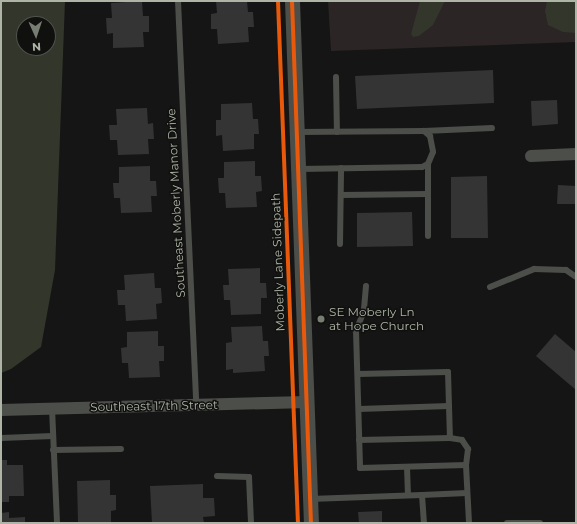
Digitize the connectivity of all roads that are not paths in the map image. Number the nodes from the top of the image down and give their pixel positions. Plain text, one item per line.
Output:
1 (178, 1) edge
2 (292, 1) edge
3 (336, 77) dead end
4 (492, 128) dead end
5 (424, 131) junction
6 (298, 132) junction
7 (337, 132) junction
8 (576, 154) edge
9 (532, 156) dead end
10 (428, 164) junction
11 (341, 168) junction
12 (300, 169) junction
13 (428, 194) junction
14 (340, 195) junction
15 (428, 236) dead end
16 (340, 244) dead end
17 (576, 277) edge
18 (366, 286) dead end
19 (490, 287) dead end
20 (358, 374) junction
21 (307, 402) junction
22 (196, 405) junction
23 (449, 406) junction
24 (52, 408) junction
25 (358, 409) junction
26 (1, 410) edge
27 (53, 436) junction
28 (1, 438) edge
29 (450, 438) junction
30 (359, 440) junction
31 (121, 449) dead end
32 (54, 450) junction
33 (466, 465) junction
34 (407, 467) junction
35 (217, 476) dead end
36 (467, 493) junction
37 (408, 495) junction
38 (422, 495) junction
39 (310, 499) junction
40 (57, 523) edge
41 (251, 523) edge
42 (311, 523) edge
43 (424, 523) edge
44 (468, 523) edge
45 (508, 523) edge
46 (540, 523) edge

1 - 22 lane, Southeast Moberly Manor Drive
2 - 6 street
3 - 7 lane
4 - 5 lane
5 - 7 lane
5 - 10 lane
6 - 7 lane
6 - 12 street
8 - 9 street
10 - 11 lane
10 - 13 lane
11 - 12 lane
11 - 14 lane
12 - 21 street
13 - 14 lane
13 - 15 lane
14 - 16 lane
17 - 19 lane
18 - 20 lane
20 - 23 lane
20 - 25 lane
21 - 22 street, Southeast 17th Street
21 - 39 street
22 - 24 street, Southeast 17th Street
23 - 25 lane
23 - 29 lane
24 - 26 street, Southeast 17th Street
24 - 27 lane
25 - 30 lane
27 - 28 lane
27 - 32 lane
29 - 30 lane
29 - 33 lane
30 - 34 lane
31 - 32 lane
32 - 40 lane
33 - 34 lane
33 - 36 lane
34 - 37 lane
35 - 41 lane
36 - 38 lane
36 - 44 lane
37 - 38 lane
37 - 39 lane
38 - 43 lane
39 - 42 street
45 - 46 lane

